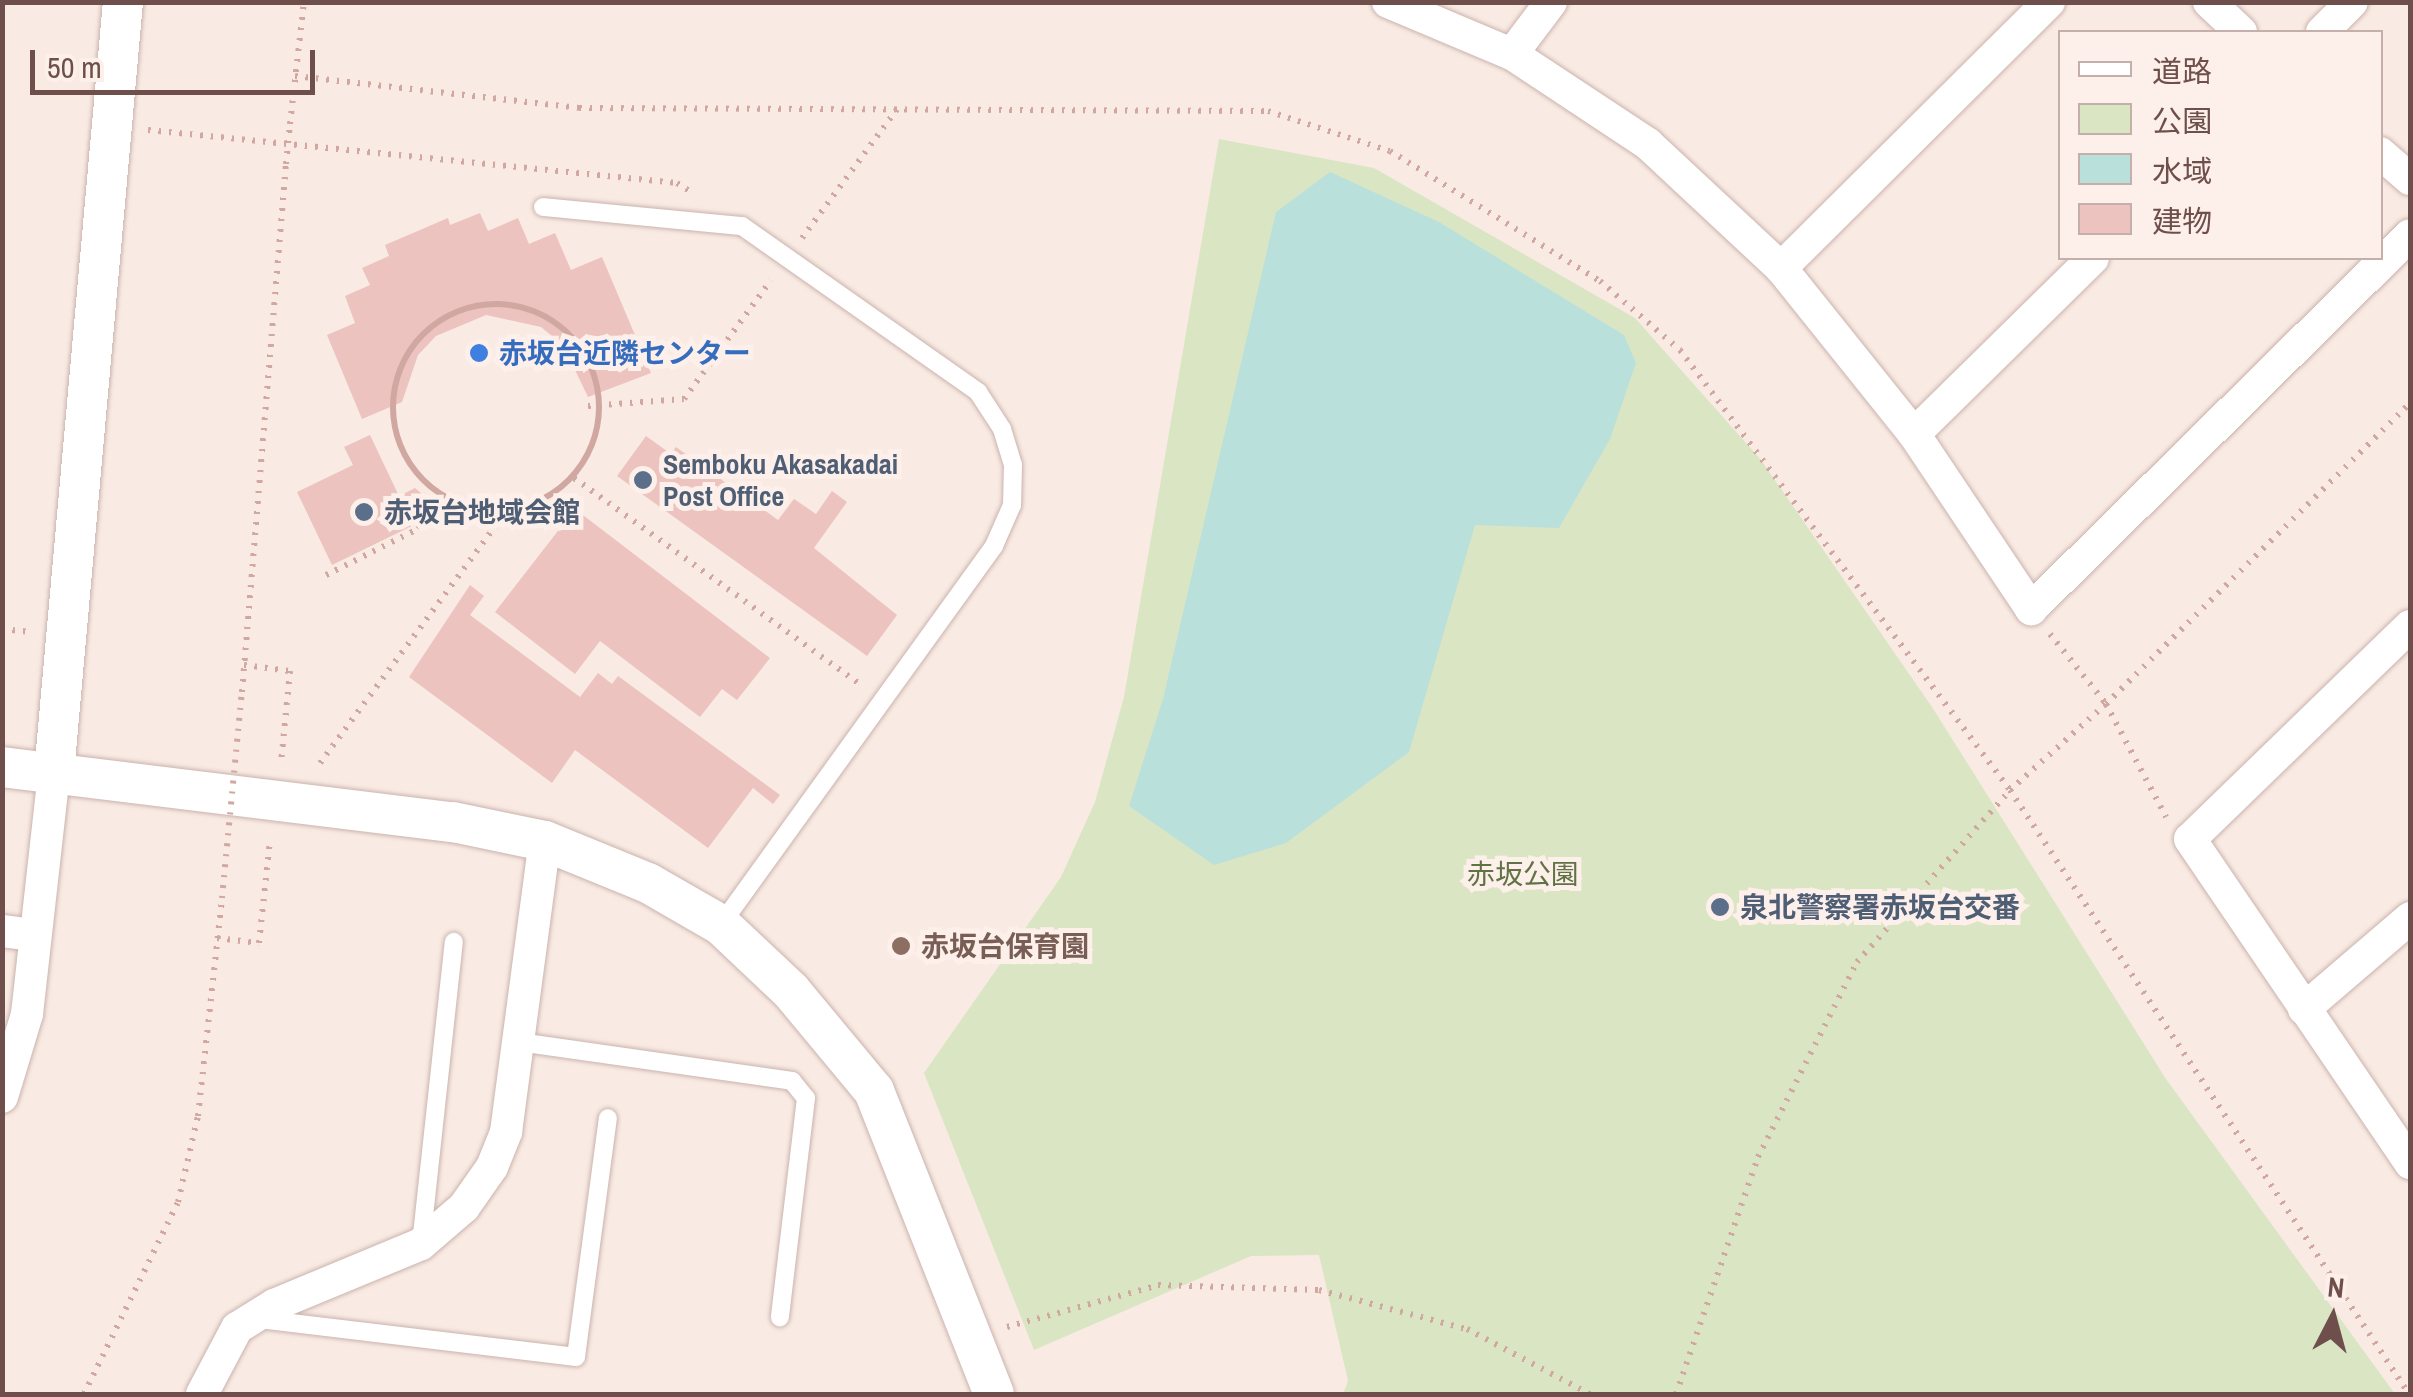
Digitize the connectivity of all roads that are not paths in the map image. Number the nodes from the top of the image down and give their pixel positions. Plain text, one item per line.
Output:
1 (123, 2) edge
2 (1388, 2) edge
3 (1551, 2) edge
4 (2049, 2) edge
5 (2209, 2) edge
6 (2352, 2) edge
7 (2240, 30) edge
8 (2324, 30) edge
9 (1512, 54) junction
10 (2383, 156) edge
11 (2410, 179) edge
12 (543, 207) dead end
13 (2410, 235) edge
14 (2091, 260) edge
15 (1781, 268) junction
16 (1914, 434) junction
17 (2410, 626) edge
18 (2, 767) edge
19 (54, 773) junction
20 (546, 841) junction
21 (2410, 918) edge
22 (721, 925) junction
23 (19, 932) edge
24 (454, 942) dead end
25 (2304, 1008) junction
26 (518, 1042) junction
27 (2, 1098) edge
28 (608, 1118) dead end
29 (2410, 1164) edge
30 (421, 1244) junction
31 (780, 1317) dead end
32 (252, 1318) junction
33 (202, 1394) edge
34 (994, 1394) edge

1 - 19 street
2 - 9 street
3 - 9 street
4 - 15 street
5 - 7 street
6 - 8 street
9 - 15 street
10 - 11 street
12 - 22 lane
13 - 16 street
14 - 16 street
15 - 16 street
17 - 25 street
18 - 19 street
19 - 20 street
19 - 23 street
20 - 22 street
20 - 26 street
21 - 25 street
22 - 34 street
23 - 27 street
24 - 30 lane
25 - 29 street
26 - 30 street
26 - 31 lane
28 - 32 lane
30 - 32 street
32 - 33 street

